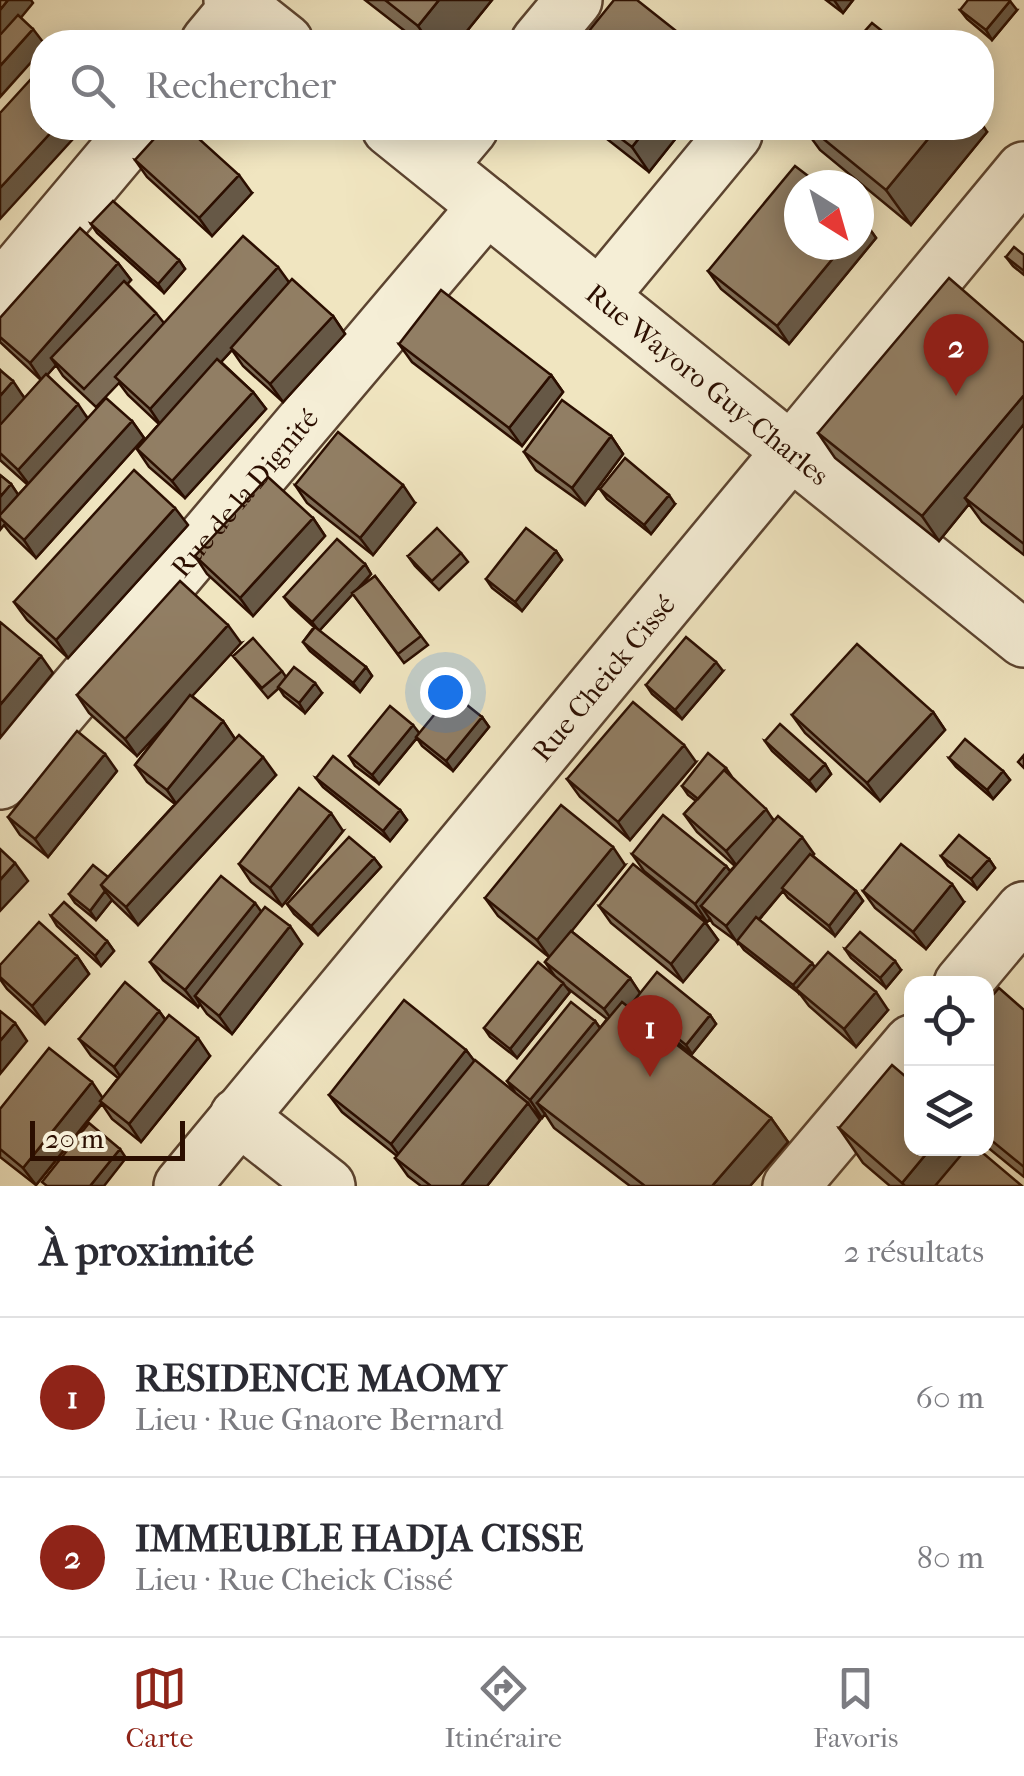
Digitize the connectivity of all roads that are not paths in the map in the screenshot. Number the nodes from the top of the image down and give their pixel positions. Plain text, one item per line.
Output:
1 (574, 0) edge
2 (227, 16) edge
3 (258, 30) edge
4 (550, 30) edge
5 (128, 140) edge
6 (729, 140) edge
7 (454, 147) edge
8 (1024, 170) edge
9 (488, 206) junction
10 (0, 292) edge
11 (600, 296) junction
12 (791, 450) junction
13 (1024, 638) edge
14 (0, 781) edge
15 (1024, 910) edge
16 (969, 976) edge
17 (904, 1053) edge
18 (238, 1116) junction
19 (182, 1186) edge
20 (327, 1186) edge
21 (792, 1186) edge

1 - 4 street
2 - 3 street
5 - 10 street
6 - 11 street
7 - 9 street, Rue Wayoro Guy-Charles
8 - 12 street, Rue Cheick Cissé
9 - 11 street, Rue Wayoro Guy-Charles
9 - 14 street, Rue de la Dignité
11 - 12 street, Rue Wayoro Guy-Charles
12 - 13 street, Rue Wayoro Guy-Charles
12 - 18 street, Rue Cheick Cissé
15 - 16 street
17 - 21 street
18 - 19 street, Rue Cheick Cissé
18 - 20 street

